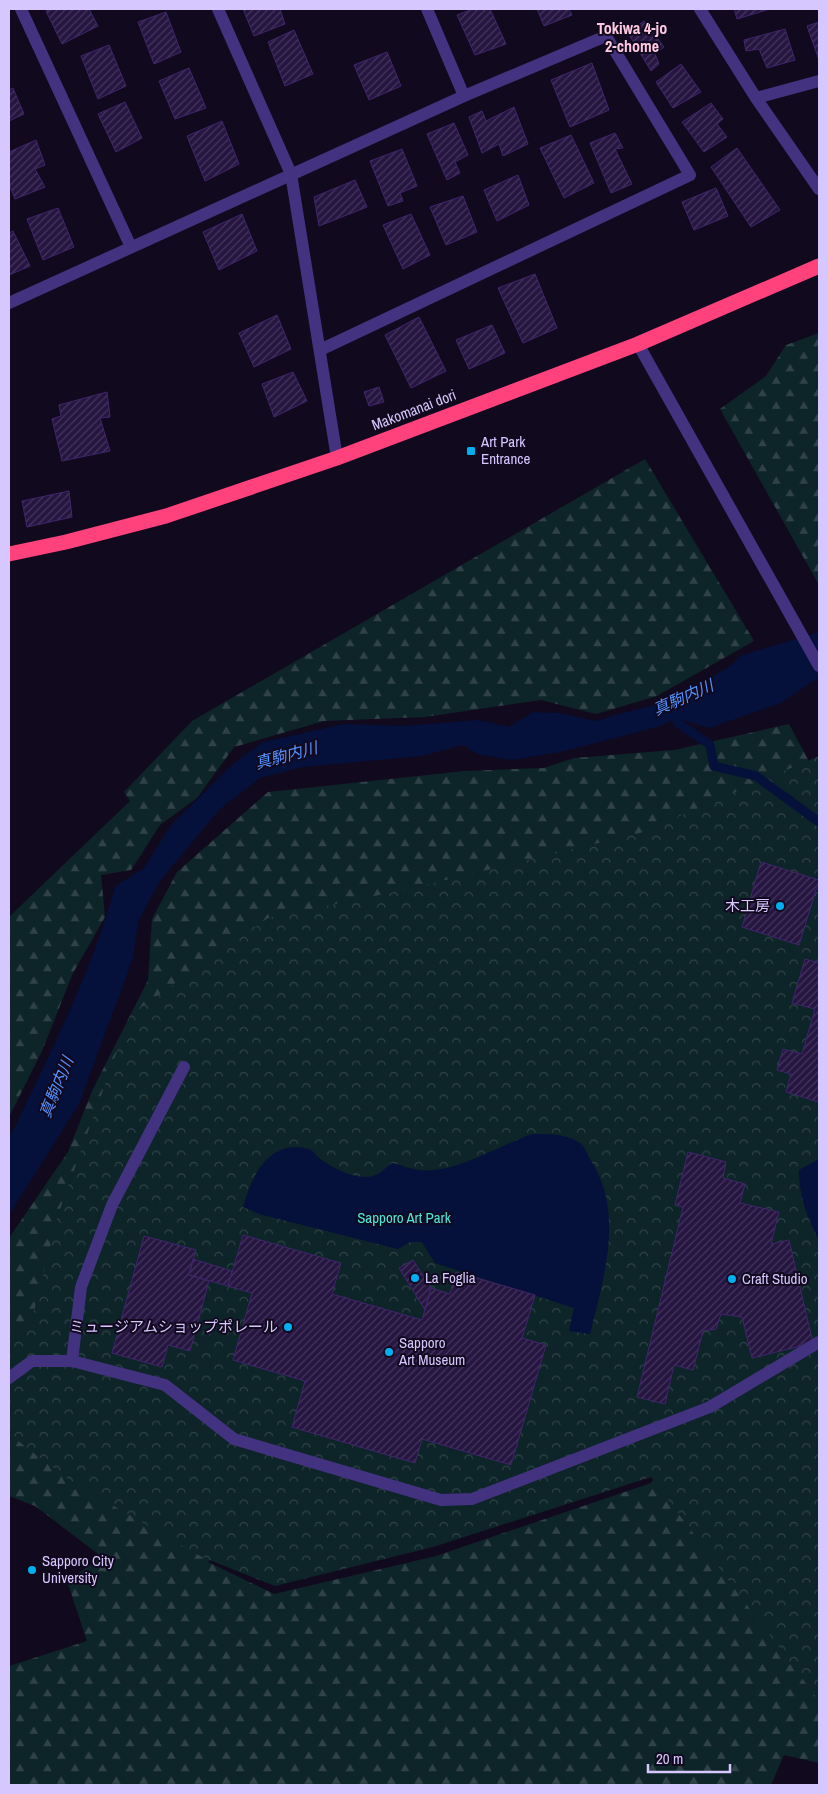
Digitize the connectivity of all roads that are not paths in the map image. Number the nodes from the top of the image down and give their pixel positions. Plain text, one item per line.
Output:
1 (21, 9) edge
2 (218, 9) edge
3 (426, 9) edge
4 (700, 9) edge
5 (819, 81) edge
6 (464, 96) junction
7 (756, 98) junction
8 (291, 174) junction
9 (819, 189) edge
10 (131, 247) junction
11 (819, 266) edge
12 (9, 303) edge
13 (638, 344) junction
14 (320, 350) junction
15 (337, 458) junction
16 (9, 554) edge
17 (819, 666) edge
18 (184, 1067) dead end
19 (819, 1342) edge
20 (72, 1361) junction
21 (9, 1378) edge

1 - 10 street
2 - 8 street
3 - 6 street
4 - 7 street
5 - 7 street
6 - 8 street
6 - 14 street
7 - 9 street
8 - 10 street
8 - 14 street
10 - 12 street
11 - 13 highway, Makomanai dori
13 - 15 highway, Makomanai dori
13 - 17 street
14 - 15 street
15 - 16 highway, Makomanai dori
18 - 20 street
19 - 20 street
20 - 21 street

